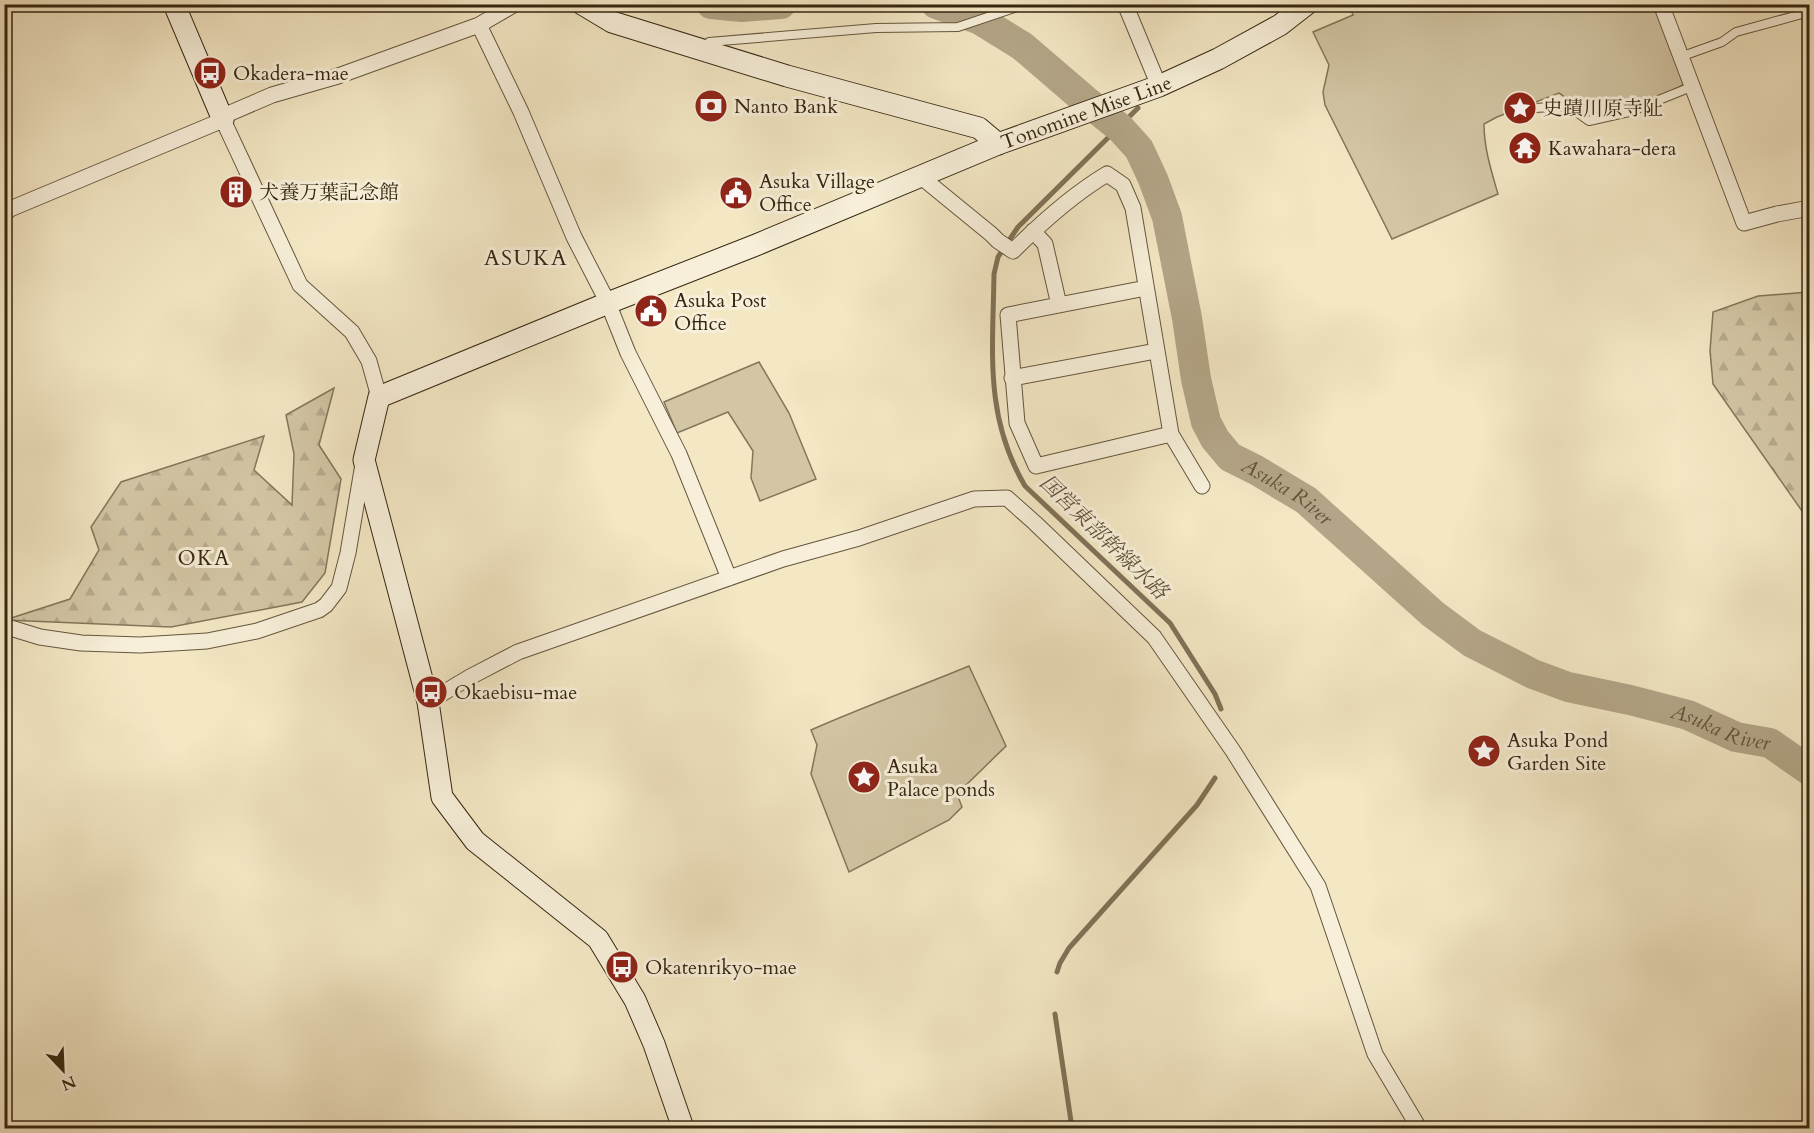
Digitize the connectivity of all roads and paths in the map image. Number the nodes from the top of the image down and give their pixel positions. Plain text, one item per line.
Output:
1 (174, 4) edge
2 (515, 4) edge
3 (582, 4) edge
4 (1026, 4) edge
5 (1125, 4) edge
6 (1307, 4) edge
7 (1661, 4) edge
8 (1800, 4) edge
9 (479, 25) junction
10 (702, 50) junction
11 (1680, 57) junction
12 (1159, 86) junction
13 (1691, 87) junction
14 (1535, 108) dead end
15 (222, 118) junction
16 (998, 144) junction
17 (920, 176) junction
18 (6, 207) edge
19 (1809, 208) edge
20 (1033, 231) junction
21 (1146, 288) junction
22 (608, 303) junction
23 (1059, 305) junction
24 (1156, 351) junction
25 (1012, 378) junction
26 (379, 397) junction
27 (1171, 434) junction
28 (364, 460) junction
29 (1202, 486) dead end
30 (729, 578) junction
31 (4, 626) edge
32 (428, 702) junction
33 (683, 1128) edge
34 (1419, 1128) edge

1 - 15 street
2 - 9 street
3 - 10 street, Tonomine Mise Line
4 - 10 lane
5 - 12 street
6 - 12 street, Tonomine Mise Line
7 - 11 street
8 - 11 lane
9 - 15 street
9 - 22 street
10 - 16 street, Tonomine Mise Line
11 - 13 street
12 - 16 street, Tonomine Mise Line
13 - 14 lane
13 - 19 street
15 - 18 street
15 - 26 street
16 - 17 street
17 - 20 street
17 - 22 street
20 - 21 street
20 - 23 street
21 - 23 street
21 - 24 street
22 - 26 street
22 - 30 street
23 - 25 street
24 - 25 street
24 - 27 street
25 - 27 street
26 - 28 street
27 - 29 street
28 - 31 street
28 - 32 street
30 - 32 street
30 - 34 street
32 - 33 street

